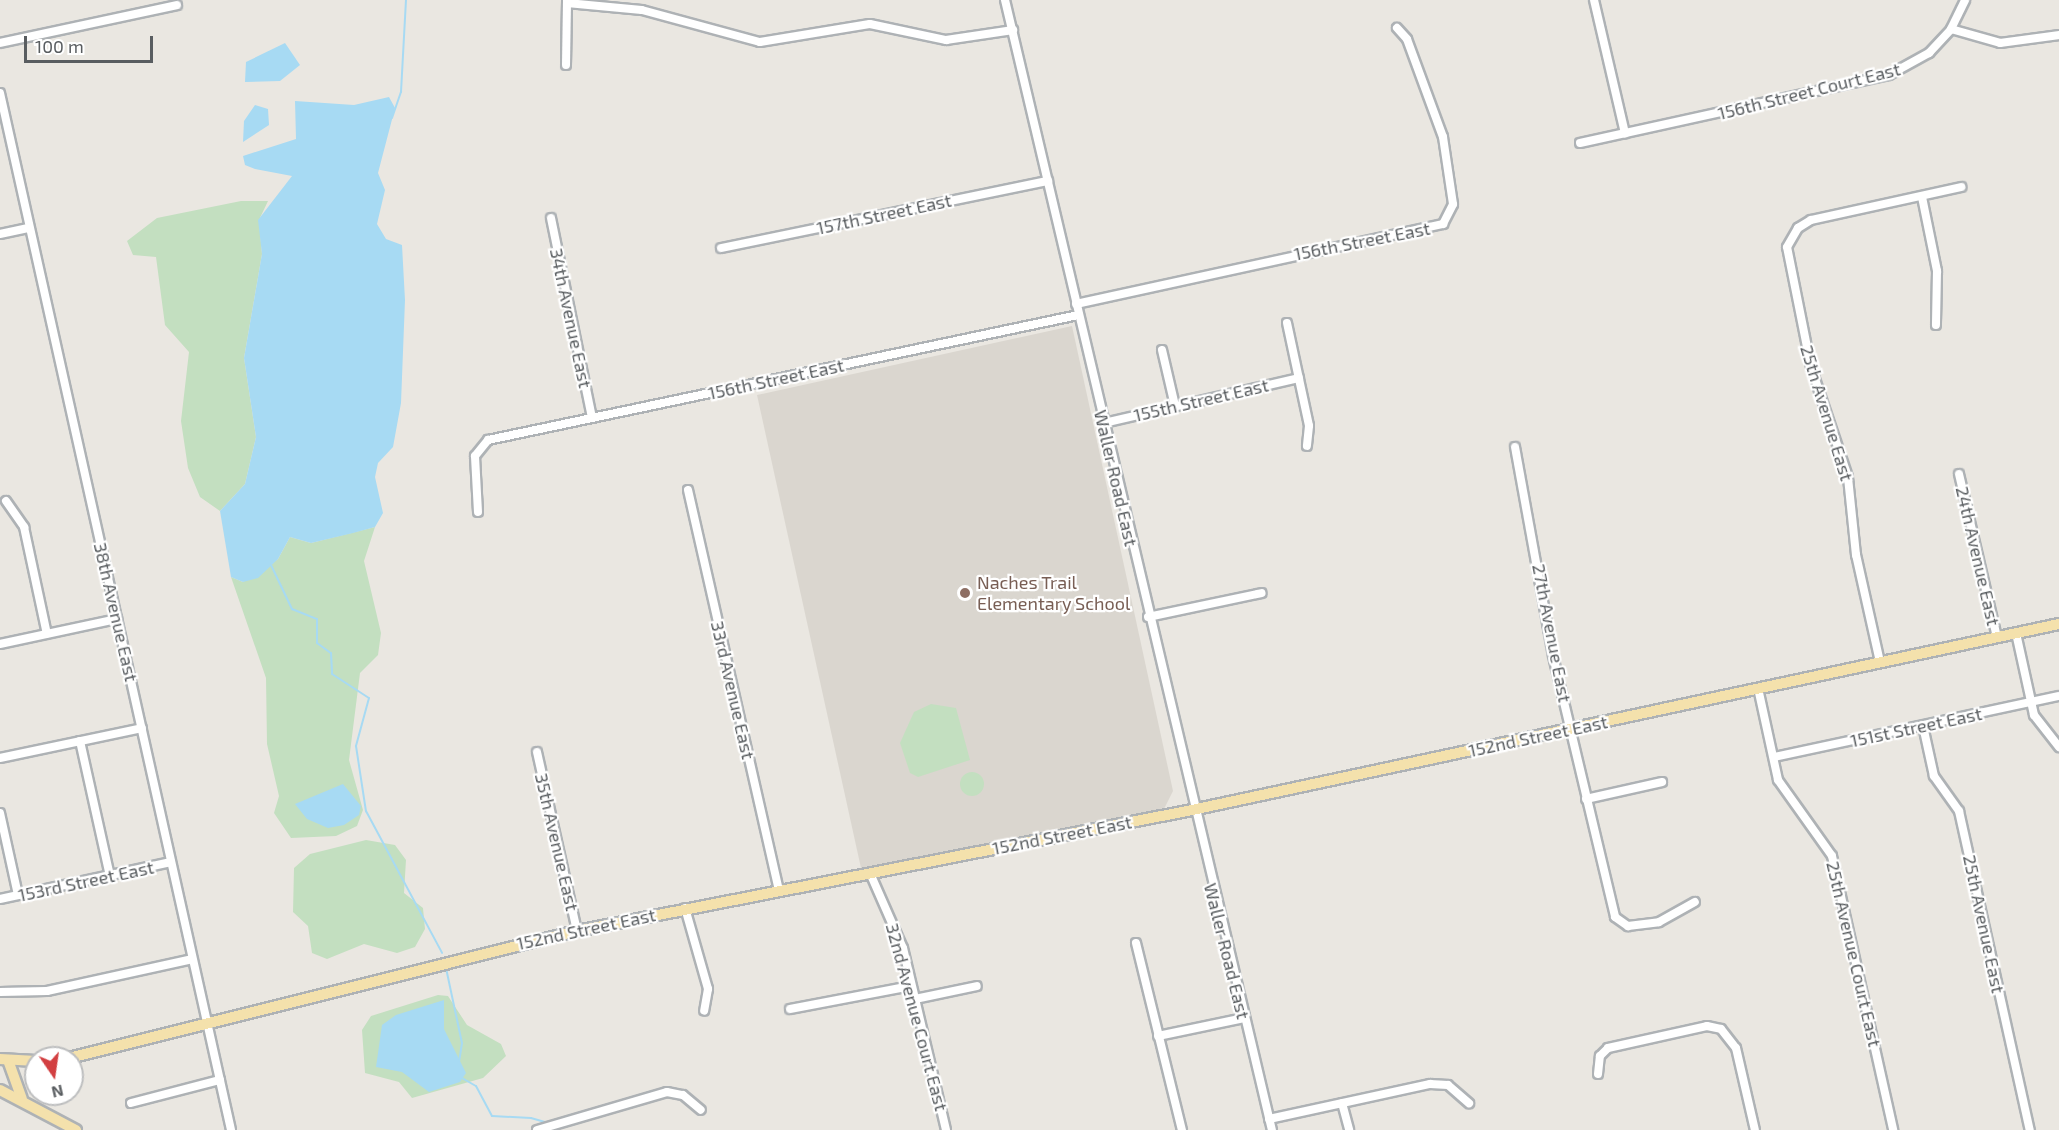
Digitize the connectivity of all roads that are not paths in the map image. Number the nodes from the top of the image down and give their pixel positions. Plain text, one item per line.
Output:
1 (1005, 0) edge
2 (1594, 0) edge
3 (1965, 0) edge
4 (567, 1) edge
5 (177, 6) dead end
6 (1397, 28) dead end
7 (1951, 28) junction
8 (1012, 30) junction
9 (2059, 35) edge
10 (0, 44) edge
11 (566, 65) dead end
12 (0, 93) edge
13 (1625, 134) junction
14 (1580, 143) dead end
15 (1048, 181) junction
16 (1961, 187) dead end
17 (1922, 197) junction
18 (551, 218) dead end
19 (29, 228) junction
20 (0, 234) edge
21 (721, 248) dead end
22 (1076, 304) junction
23 (1078, 315) junction
24 (1287, 323) dead end
25 (1936, 325) dead end
26 (1162, 350) dead end
27 (1299, 378) junction
28 (1175, 406) junction
29 (592, 418) junction
30 (1104, 423) junction
31 (1307, 446) dead end
32 (1515, 447) dead end
33 (1959, 474) dead end
34 (688, 490) dead end
35 (6, 501) dead end
36 (478, 512) dead end
37 (1262, 593) dead end
38 (1148, 617) junction
39 (117, 619) junction
40 (2059, 624) edge
41 (2016, 633) junction
42 (47, 634) junction
43 (1997, 637) junction
44 (0, 644) edge
45 (1880, 662) junction
46 (1758, 688) junction
47 (2059, 696) edge
48 (2031, 702) junction
49 (1923, 726) junction
50 (142, 728) junction
51 (1570, 729) junction
52 (80, 741) junction
53 (2059, 747) edge
54 (537, 752) dead end
55 (1774, 757) junction
56 (0, 758) edge
57 (1662, 782) dead end
58 (1586, 799) junction
59 (1192, 810) junction
60 (0, 813) edge
61 (171, 862) junction
62 (870, 873) junction
63 (110, 876) junction
64 (779, 889) junction
65 (18, 895) junction
66 (0, 899) edge
67 (1695, 902) dead end
68 (685, 908) junction
69 (577, 931) junction
70 (1136, 944) dead end
71 (192, 959) junction
72 (911, 986) junction
73 (977, 986) dead end
74 (0, 992) edge
75 (915, 999) junction
76 (790, 1009) dead end
77 (704, 1011) dead end
78 (1244, 1018) junction
79 (207, 1022) junction
80 (1158, 1036) junction
81 (84, 1054) edge
82 (4, 1060) edge
83 (24, 1061) edge
84 (1598, 1074) dead end
85 (220, 1080) junction
86 (0, 1090) edge
87 (24, 1100) edge
88 (24, 1102) edge
89 (131, 1103) dead end
90 (1342, 1103) junction
91 (1469, 1103) dead end
92 (32, 1106) edge
93 (701, 1110) dead end
94 (1269, 1119) junction
95 (76, 1130) edge
96 (231, 1130) edge
97 (537, 1130) edge
98 (946, 1130) edge
99 (1182, 1130) edge
100 (1272, 1130) edge
101 (1349, 1130) edge
102 (1755, 1130) edge
103 (1893, 1130) edge
104 (2030, 1130) edge

1 - 8 street, Waller Road East
2 - 13 street
3 - 7 street, 156th Street Court East
4 - 8 street
4 - 11 street
5 - 10 street
6 - 22 street, 156th Street East
7 - 9 street
7 - 13 street, 156th Street Court East
8 - 15 street, Waller Road East
12 - 19 street, 38th Avenue East
13 - 14 street, 156th Street Court East
15 - 21 street, 157th Street East
15 - 22 street, Waller Road East
16 - 17 street
17 - 25 street
17 - 45 street, 25th Avenue East
18 - 29 street, 34th Avenue East
19 - 20 street
19 - 39 street, 38th Avenue East
22 - 23 street, Waller Road East
23 - 29 street, 156th Street East
23 - 30 street, Waller Road East
24 - 27 street
26 - 28 street
27 - 28 street, 155th Street East
27 - 31 street
28 - 30 street, 155th Street East
29 - 36 street, 156th Street East
30 - 38 street, Waller Road East
32 - 51 street, 27th Avenue East
33 - 43 street, 24th Avenue East
34 - 64 street, 33rd Avenue East
35 - 42 street
37 - 38 street
38 - 59 street, Waller Road East
39 - 42 street
39 - 50 street, 38th Avenue East
40 - 41 main road, 152nd Street East
41 - 43 main road, 152nd Street East
41 - 48 street, 24th Avenue East
42 - 44 street
43 - 45 main road, 152nd Street East
45 - 46 main road, 152nd Street East
46 - 51 main road, 152nd Street East
46 - 55 street, 25th Avenue Court East
47 - 48 street, 151st Street East
48 - 49 street, 151st Street East
48 - 53 street, 24th Avenue East
49 - 55 street, 151st Street East
49 - 104 street, 25th Avenue East
50 - 52 street
50 - 61 street, 38th Avenue East
51 - 58 street, 27th Avenue East
51 - 59 main road, 152nd Street East
52 - 56 street
52 - 63 street
54 - 69 street, 35th Avenue East
55 - 103 street, 25th Avenue Court East
57 - 58 street
58 - 67 street, 27th Avenue East
59 - 62 main road, 152nd Street East
59 - 78 street, Waller Road East
60 - 65 street
61 - 63 street, 153rd Street East
61 - 71 street, 38th Avenue East
62 - 64 main road, 152nd Street East
62 - 72 street, 32nd Avenue Court East
63 - 65 street, 153rd Street East
64 - 68 main road, 152nd Street East
65 - 66 street, 153rd Street East
68 - 69 main road, 152nd Street East
68 - 77 street
69 - 79 main road, 152nd Street East
70 - 80 street
71 - 74 street
71 - 79 street, 38th Avenue East
72 - 75 street, 32nd Avenue Court East
72 - 76 street
73 - 75 street
75 - 98 street, 32nd Avenue Court East
78 - 80 street
78 - 94 street, Waller Road East
79 - 81 main road, 152nd Street East
79 - 85 street, 38th Avenue East
80 - 99 street
82 - 83 main road
82 - 87 main road
84 - 102 street
85 - 89 street
85 - 96 street, 38th Avenue East
86 - 88 main road
90 - 91 street
90 - 94 street
90 - 101 street
92 - 95 main road
93 - 97 street
94 - 100 street, Waller Road East

